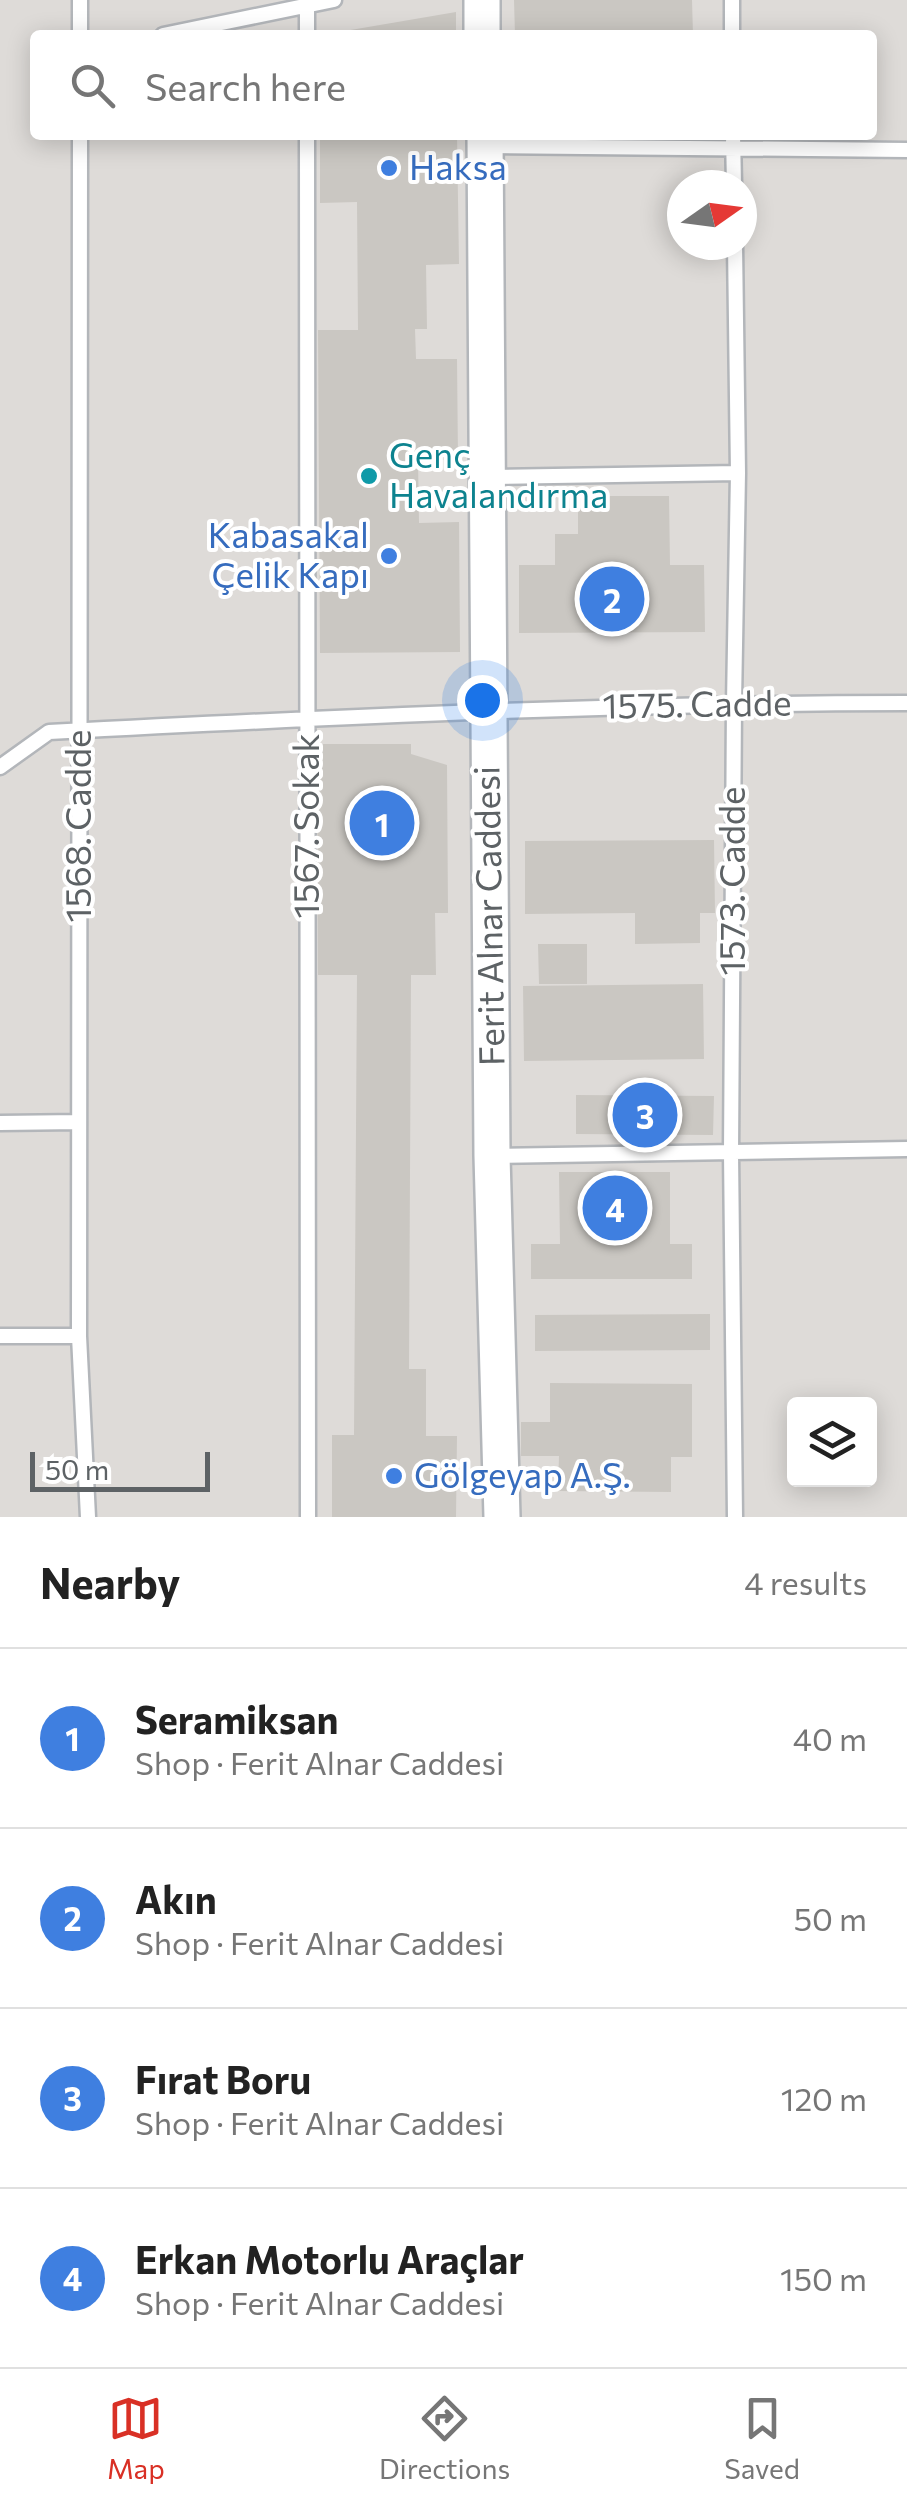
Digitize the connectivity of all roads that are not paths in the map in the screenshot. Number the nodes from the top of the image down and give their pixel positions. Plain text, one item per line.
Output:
1 (80, 0) edge
2 (334, 0) edge
3 (482, 0) edge
4 (732, 0) edge
5 (307, 6) junction
6 (80, 30) edge
7 (188, 30) edge
8 (307, 30) edge
9 (482, 30) edge
10 (732, 30) edge
11 (80, 140) edge
12 (307, 140) edge
13 (485, 140) edge
14 (734, 141) edge
15 (907, 150) edge
16 (734, 170) edge
17 (735, 260) edge
18 (738, 473) junction
19 (486, 477) junction
20 (734, 703) junction
21 (907, 703) edge
22 (488, 711) junction
23 (307, 719) junction
24 (79, 730) junction
25 (0, 767) edge
26 (78, 1122) junction
27 (0, 1123) edge
28 (907, 1149) edge
29 (731, 1153) junction
30 (492, 1156) junction
31 (0, 1336) edge
32 (78, 1336) junction
33 (88, 1517) edge
34 (308, 1517) edge
35 (502, 1517) edge
36 (736, 1517) edge

1 - 6 lane
2 - 5 lane
3 - 9 street
4 - 10 lane
5 - 7 lane
5 - 8 lane
11 - 24 lane, 1568. Cadde
12 - 23 lane, 1567. Sokak
13 - 14 lane
13 - 19 street, Ferit Alnar Caddesi
14 - 15 lane
14 - 16 lane
17 - 18 lane, 1573. Cadde
18 - 19 lane
18 - 20 lane, 1573. Cadde
19 - 22 street, Ferit Alnar Caddesi
20 - 21 lane, 1575. Cadde
20 - 22 lane, 1575. Cadde
20 - 29 lane, 1573. Cadde
22 - 23 lane, 1575. Cadde
22 - 30 street, Ferit Alnar Caddesi
23 - 24 lane, 1575. Cadde
23 - 34 lane, 1567. Sokak
24 - 25 lane, 1575. Cadde
24 - 26 lane, 1568. Cadde
26 - 27 lane
26 - 32 lane, 1568. Cadde
28 - 29 lane
29 - 30 lane
29 - 36 lane, 1573. Cadde
30 - 35 street, Ferit Alnar Caddesi
31 - 32 lane
32 - 33 lane, 1568. Cadde

